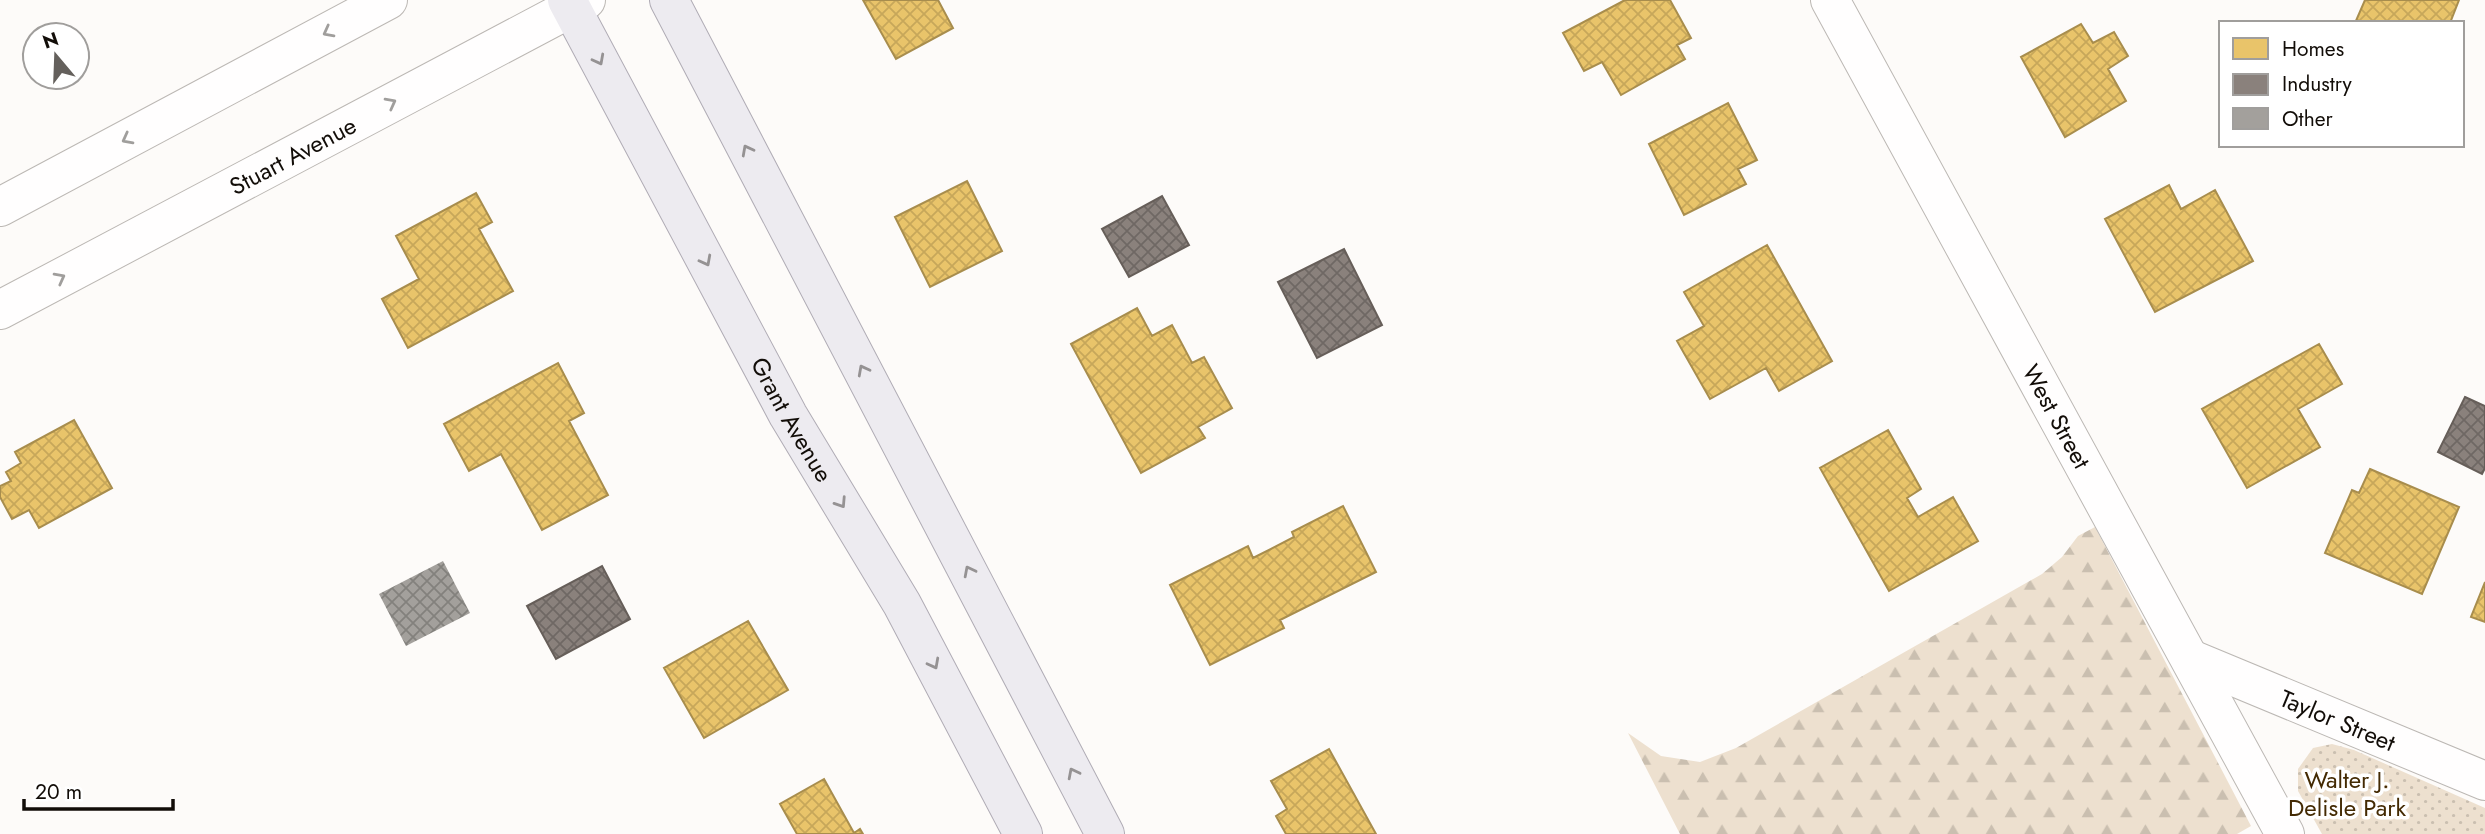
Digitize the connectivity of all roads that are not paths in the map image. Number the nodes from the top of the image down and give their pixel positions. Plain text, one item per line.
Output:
1 (388, 0) edge
2 (668, 0) edge
3 (1830, 0) edge
4 (575, 3) edge
5 (0, 207) edge
6 (0, 310) edge
7 (2191, 659) junction
8 (2485, 781) edge
9 (1023, 834) edge
10 (1105, 834) edge
11 (2285, 834) edge

1 -> 5 street
10 -> 2 main road
3 - 7 street, West Street
6 -> 4 street, Stuart Avenue
4 -> 9 main road, Grant Avenue
7 - 8 street, Taylor Street
7 - 11 street, West Street

